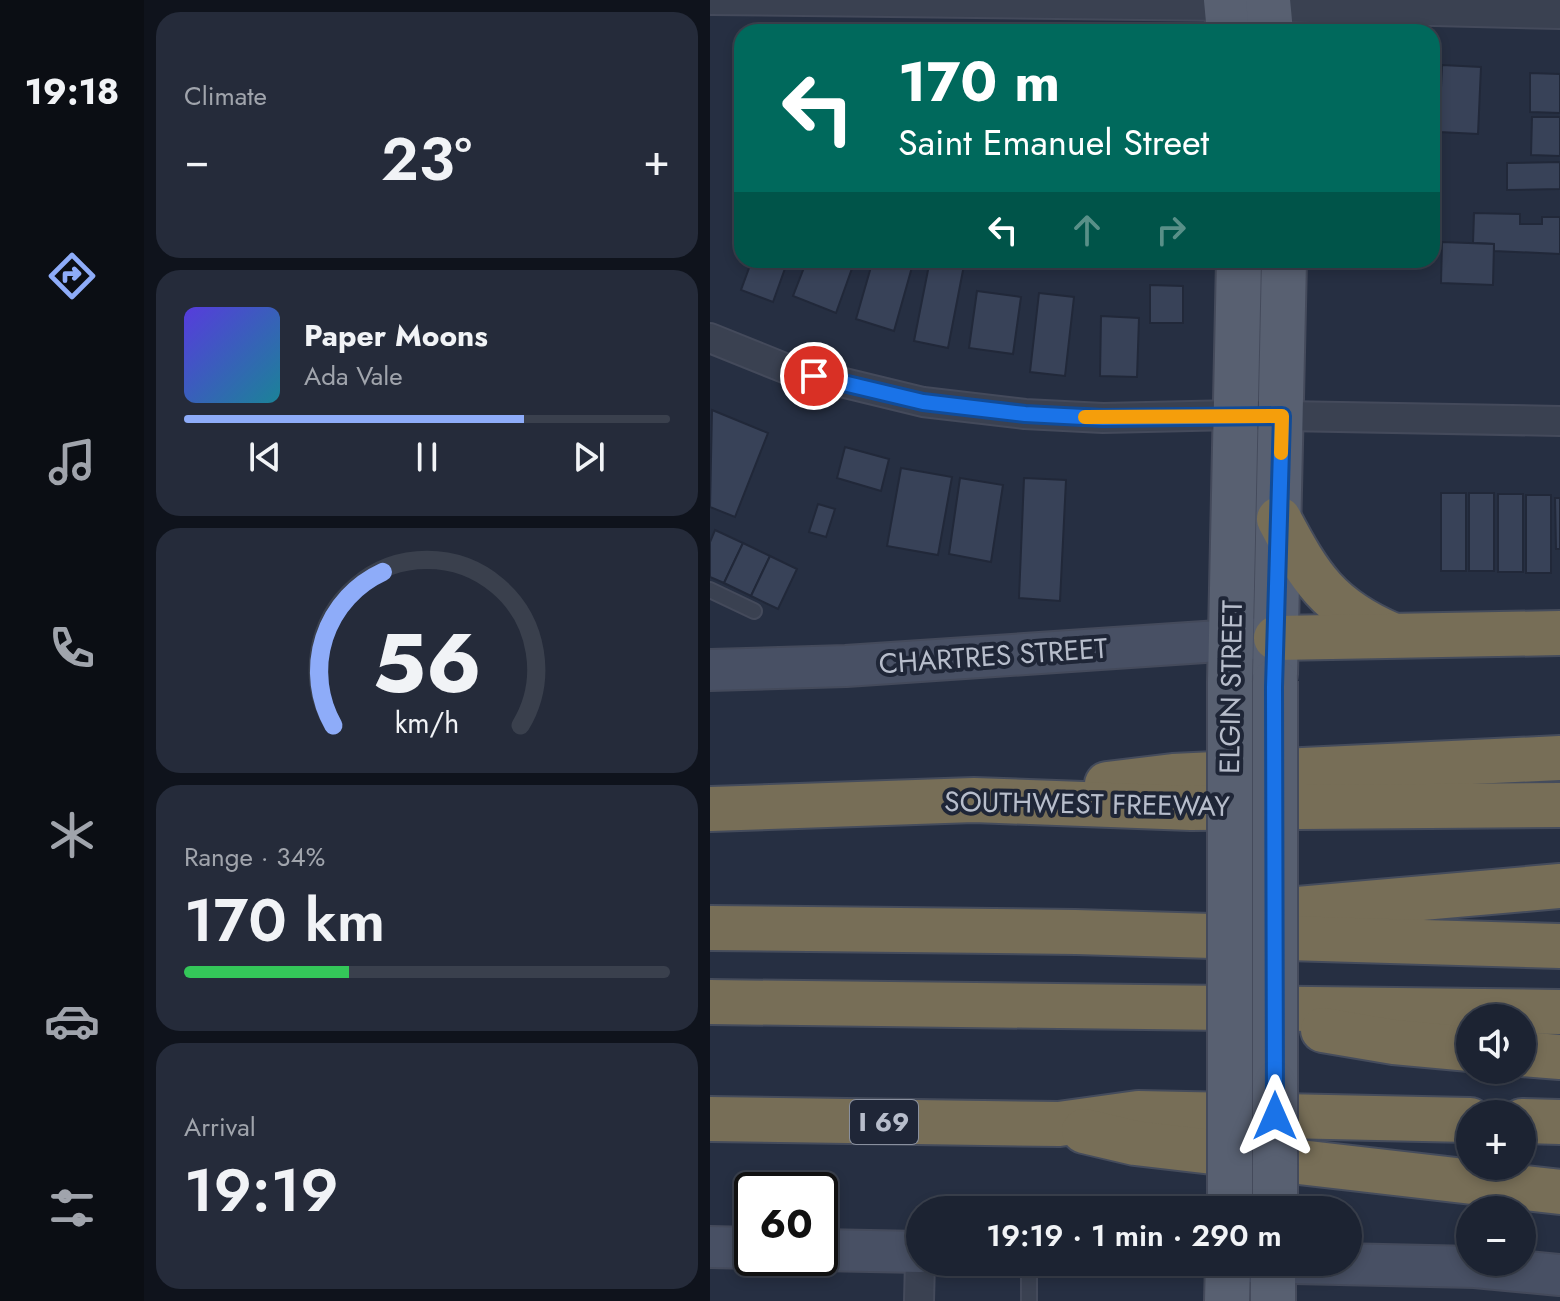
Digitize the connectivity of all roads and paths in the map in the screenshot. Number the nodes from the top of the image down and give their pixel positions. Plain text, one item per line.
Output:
1 (712, 0) edge
2 (1248, 13) edge
3 (1560, 14) edge
4 (1239, 268) edge
5 (1284, 268) edge
6 (710, 338) edge
7 (1235, 415) junction
8 (1282, 416) junction
9 (1560, 421) edge
10 (1279, 519) junction
11 (710, 590) edge
12 (754, 611) dead end
13 (1560, 633) edge
14 (1394, 636) junction
15 (1276, 638) junction
16 (1230, 639) junction
17 (710, 670) edge
18 (1560, 758) edge
19 (974, 800) junction
20 (1560, 805) edge
21 (710, 809) edge
22 (1560, 886) edge
23 (710, 928) edge
24 (1076, 932) junction
25 (1560, 946) edge
26 (710, 1002) edge
27 (1182, 1006) junction
28 (1560, 1012) edge
29 (1456, 1048) edge
30 (1536, 1055) edge
31 (1560, 1057) edge
32 (710, 1119) edge
33 (1456, 1120) edge
34 (1536, 1121) edge
35 (1560, 1122) edge
36 (1059, 1124) junction
37 (1560, 1192) edge
38 (1230, 1196) edge
39 (1275, 1196) edge
40 (710, 1247) edge
41 (734, 1248) edge
42 (838, 1250) edge
43 (906, 1252) edge
44 (1362, 1270) edge
45 (1560, 1275) edge
46 (920, 1276) edge
47 (1029, 1276) edge
48 (1228, 1276) edge
49 (919, 1301) edge
50 (1029, 1301) edge
51 (1227, 1301) edge

1 - 2 street
2 - 3 street
4 - 7 main road, ELGIN STREET
5 - 8 main road, ELGIN STREET
6 - 7 street
7 - 8 street
7 - 16 main road, ELGIN STREET
8 - 9 street
8 - 10 main road, ELGIN STREET
10 - 14 highway
10 - 15 main road, ELGIN STREET
11 - 12 lane
13 - 14 highway
14 - 15 highway
15 - 16 street, CHARTRES STREET
15 - 39 main road, ELGIN STREET, bridge
16 - 17 street, CHARTRES STREET
16 - 38 main road, ELGIN STREET, bridge
18 - 19 highway
19 - 20 highway, SOUTHWEST FREEWAY
19 - 21 highway, SOUTHWEST FREEWAY
22 - 24 highway
23 - 24 highway
24 - 25 highway
26 - 27 highway
27 - 28 highway
27 - 29 highway
30 - 31 highway
32 - 36 highway, I 69
33 - 36 highway, I 69
34 - 35 highway
36 - 37 highway
40 - 41 street
42 - 43 street
44 - 45 street
46 - 49 street
47 - 50 lane
48 - 51 main road

